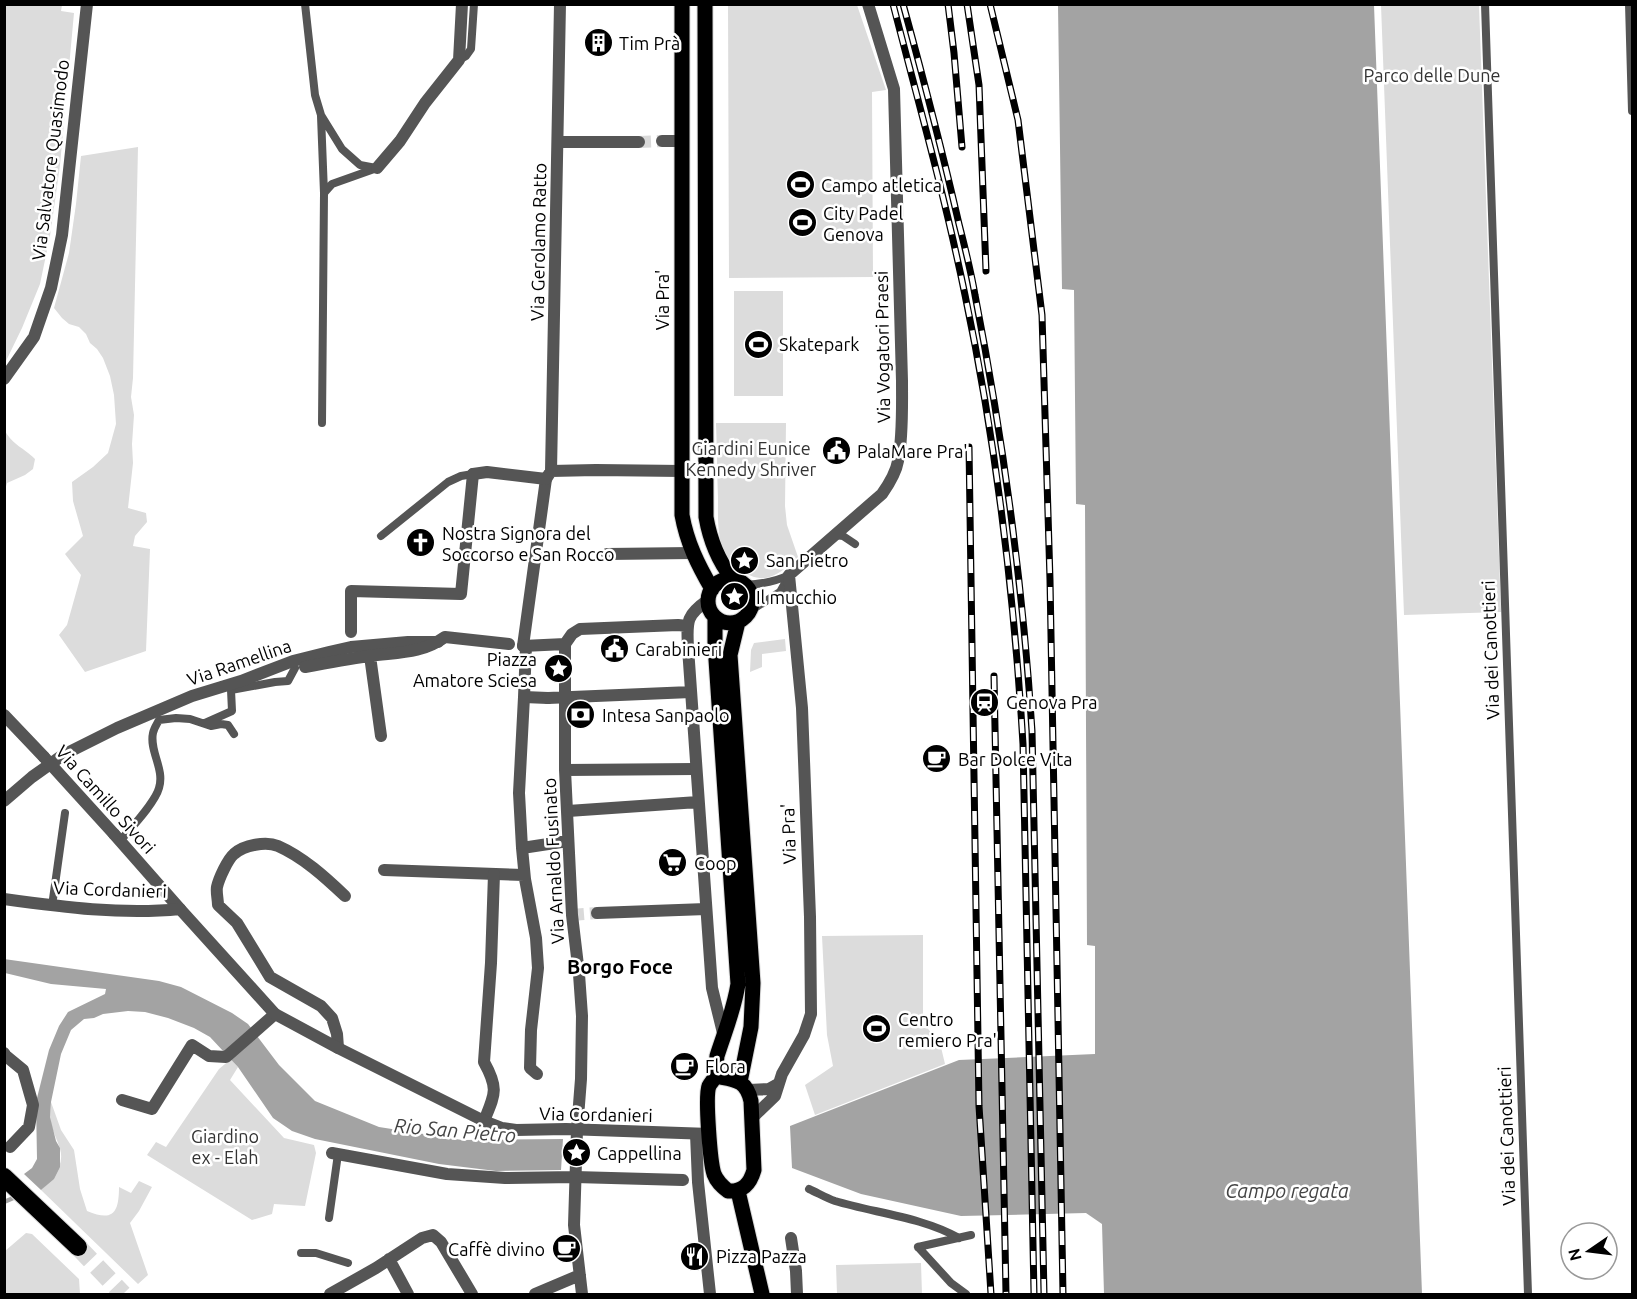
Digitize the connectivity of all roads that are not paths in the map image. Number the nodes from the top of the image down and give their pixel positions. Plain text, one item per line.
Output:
1 (87, 4) edge
2 (305, 4) edge
3 (462, 4) edge
4 (474, 4) edge
5 (560, 4) edge
6 (682, 4) edge
7 (705, 4) edge
8 (868, 4) edge
9 (1485, 4) edge
10 (1629, 4) edge
11 (459, 60) junction
12 (1632, 111) edge
13 (321, 115) junction
14 (662, 141) tunnel mouth
15 (682, 141) junction
16 (558, 142) junction
17 (639, 142) tunnel mouth
18 (377, 168) junction
19 (324, 193) junction
20 (4, 379) edge
21 (322, 423) dead end
22 (682, 471) junction
23 (472, 474) junction
24 (549, 476) junction
25 (835, 535) junction
26 (381, 536) dead end
27 (855, 544) dead end
28 (607, 554) dead end
29 (692, 554) junction
30 (789, 575) junction
31 (732, 578) junction
32 (746, 585) junction
33 (710, 592) junction
34 (750, 611) junction
35 (715, 618) junction
36 (738, 622) junction
37 (687, 626) junction
38 (351, 632) dead end
39 (438, 642) junction
40 (509, 644) dead end
41 (565, 644) junction
42 (525, 646) junction
43 (370, 656) junction
44 (300, 667) joint
45 (691, 692) junction
46 (524, 697) junction
47 (571, 697) junction
48 (4, 715) edge
49 (205, 723) junction
50 (234, 734) dead end
51 (381, 736) dead end
52 (45, 762) junction
53 (695, 769) junction
54 (566, 770) junction
55 (8, 795) edge
56 (698, 802) junction
57 (567, 810) junction
58 (66, 813) dead end
59 (117, 837) junction
60 (568, 841) junction
61 (522, 848) junction
62 (384, 870) dead end
63 (494, 874) junction
64 (524, 875) junction
65 (345, 896) dead end
66 (4, 899) edge
67 (52, 906) junction
68 (180, 909) junction
69 (706, 909) junction
70 (597, 913) tunnel mouth
71 (275, 1014) junction
72 (724, 1037) junction
73 (338, 1048) junction
74 (4, 1053) edge
75 (537, 1074) dead end
76 (716, 1076) junction
77 (778, 1084) junction
78 (744, 1086) junction
79 (122, 1100) dead end
80 (752, 1119) junction
81 (484, 1121) junction
82 (577, 1130) junction
83 (703, 1134) junction
84 (10, 1147) dead end
85 (335, 1153) joint
86 (4, 1177) edge
87 (575, 1177) junction
88 (683, 1179) dead end
89 (809, 1189) dead end
90 (738, 1191) junction
91 (329, 1218) dead end
92 (971, 1235) dead end
93 (959, 1238) junction
94 (791, 1242) dead end
95 (78, 1246) tunnel mouth
96 (301, 1253) dead end
97 (389, 1259) junction
98 (348, 1263) dead end
99 (580, 1275) junction
100 (330, 1294) edge
101 (408, 1294) edge
102 (472, 1294) edge
103 (535, 1294) edge
104 (582, 1294) edge
105 (710, 1294) edge
106 (761, 1294) edge
107 (797, 1294) edge
108 (966, 1294) edge
109 (1528, 1294) edge

1 - 20 street, Via Salvatore Quasimodo
2 - 13 lane
3 - 11 street
4 - 11 lane
5 - 16 street, Via Gerolamo Ratto
6 - 15 main road, Via Pra'
7 - 31 main road
8 - 25 street, Via Vogatori Praesi
9 - 109 lane, Via dei Canottieri
10 - 12 lane
11 - 18 street
13 - 18 lane
13 - 19 lane
14 - 15 street
15 - 22 main road, Via Pra'
16 - 17 street
16 - 24 street, Via Gerolamo Ratto
18 - 19 lane
19 - 21 lane
22 - 24 street
22 - 29 main road, Via Pra'
23 - 24 street
23 - 26 lane
23 - 38 street
24 - 42 street, Via Gerolamo Ratto
25 - 27 lane
25 - 30 street, Via Vogatori Praesi
28 - 29 street
29 - 33 main road, Via Pra'
30 - 32 lane
30 - 34 lane
30 - 77 street, Via Pra'
31 - 32 main road
31 - 33 main road
32 - 34 main road
33 - 35 main road
33 - 37 street
34 - 36 main road
35 - 36 main road
35 - 72 main road
36 - 78 main road
37 - 41 street
37 - 45 street
39 - 40 street, Via Ramellina
39 - 43 street, Via Ramellina
39 - 52 street, Via Ramellina
41 - 42 street
41 - 47 street
42 - 46 street
43 - 44 street, Via Ramellina
43 - 51 street
44 - 49 lane
45 - 47 street
45 - 53 street
46 - 47 street
46 - 61 street
47 - 54 street, Via Arnaldo Fusinato
48 - 52 street, Via Camillo Sivori
49 - 50 lane
49 - 59 lane
52 - 55 street
52 - 59 street, Via Camillo Sivori, bridge
53 - 54 street
53 - 56 street
54 - 57 street, Via Arnaldo Fusinato
56 - 57 street
56 - 69 street
57 - 60 street, Via Arnaldo Fusinato
58 - 67 lane
59 - 68 street, Via Camillo Sivori
60 - 61 street
60 - 82 street, Via Arnaldo Fusinato
61 - 64 street
62 - 63 street
63 - 64 street
63 - 81 street
64 - 75 street
65 - 73 street
66 - 67 street, Via Cordanieri
67 - 68 street, Via Cordanieri
68 - 71 street, Via Cordanieri
69 - 70 street
69 - 72 street
71 - 73 street, Via Cordanieri
71 - 79 street
72 - 76 main road
73 - 81 street, Via Cordanieri
74 - 84 street
76 - 78 main road
76 - 83 main road
77 - 78 street
77 - 80 street, Via Pra'
78 - 80 main road
80 - 90 main road
81 - 82 street, Via Cordanieri
82 - 83 street, Via Cordanieri
82 - 87 street, Via Arnaldo Fusinato
83 - 90 main road
83 - 105 street
85 - 87 street
85 - 91 lane
86 - 95 highway
87 - 88 street
87 - 99 street, Via Arnaldo Fusinato
89 - 93 lane
90 - 106 main road
92 - 93 lane
93 - 108 lane
94 - 107 street
96 - 98 lane
97 - 100 street
97 - 101 street
97 - 102 street
99 - 103 street
99 - 104 street, Via Arnaldo Fusinato

